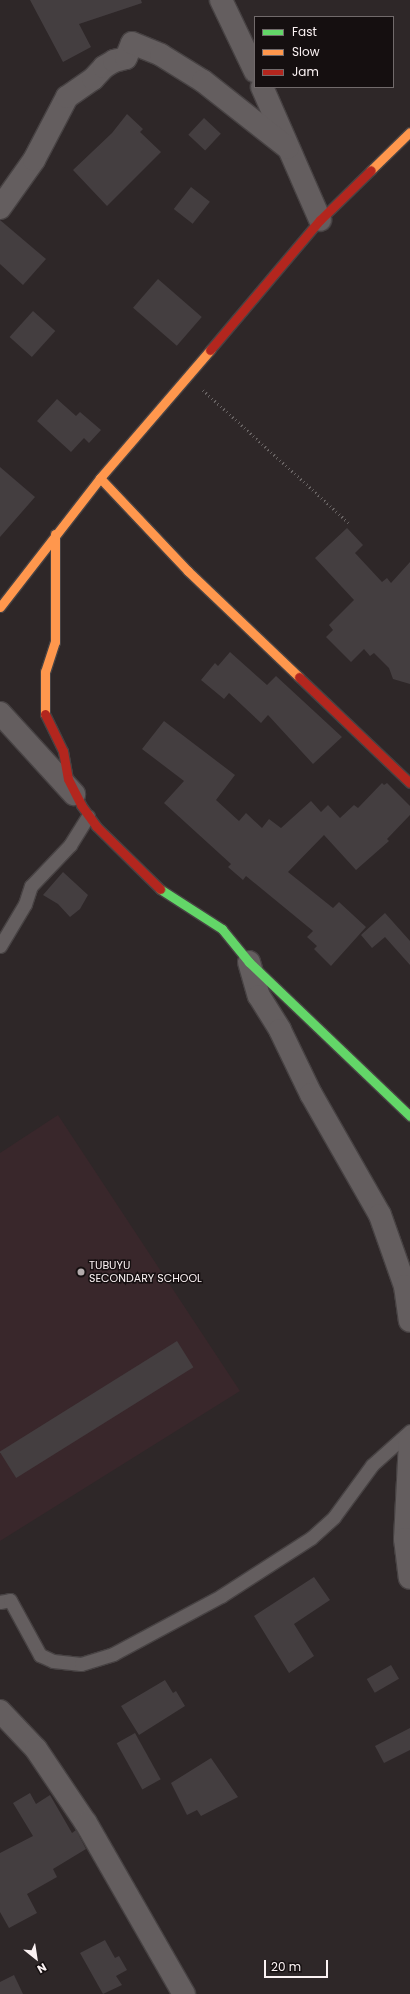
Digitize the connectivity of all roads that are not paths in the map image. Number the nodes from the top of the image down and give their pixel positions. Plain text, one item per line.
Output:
1 (221, 0) edge
2 (254, 69) edge
3 (262, 88) edge
4 (410, 132) edge
5 (288, 148) junction
6 (0, 208) edge
7 (320, 220) junction
8 (100, 478) junction
9 (55, 534) junction
10 (0, 607) edge
11 (0, 713) edge
12 (410, 783) edge
13 (74, 794) junction
14 (88, 816) junction
15 (0, 946) edge
16 (249, 962) junction
17 (410, 1116) edge
18 (410, 1321) edge
19 (410, 1432) edge
20 (410, 1441) edge
21 (410, 1578) edge
22 (0, 1602) edge
23 (0, 1711) edge
24 (182, 1993) edge

1 - 2 street
3 - 5 street
4 - 7 street
5 - 6 street
5 - 7 street
7 - 8 street
8 - 9 street
8 - 12 street
9 - 10 street
9 - 13 street
11 - 13 street
13 - 14 street
14 - 15 lane
14 - 16 street
16 - 17 street
16 - 18 street
19 - 22 lane
20 - 21 street
23 - 24 street

